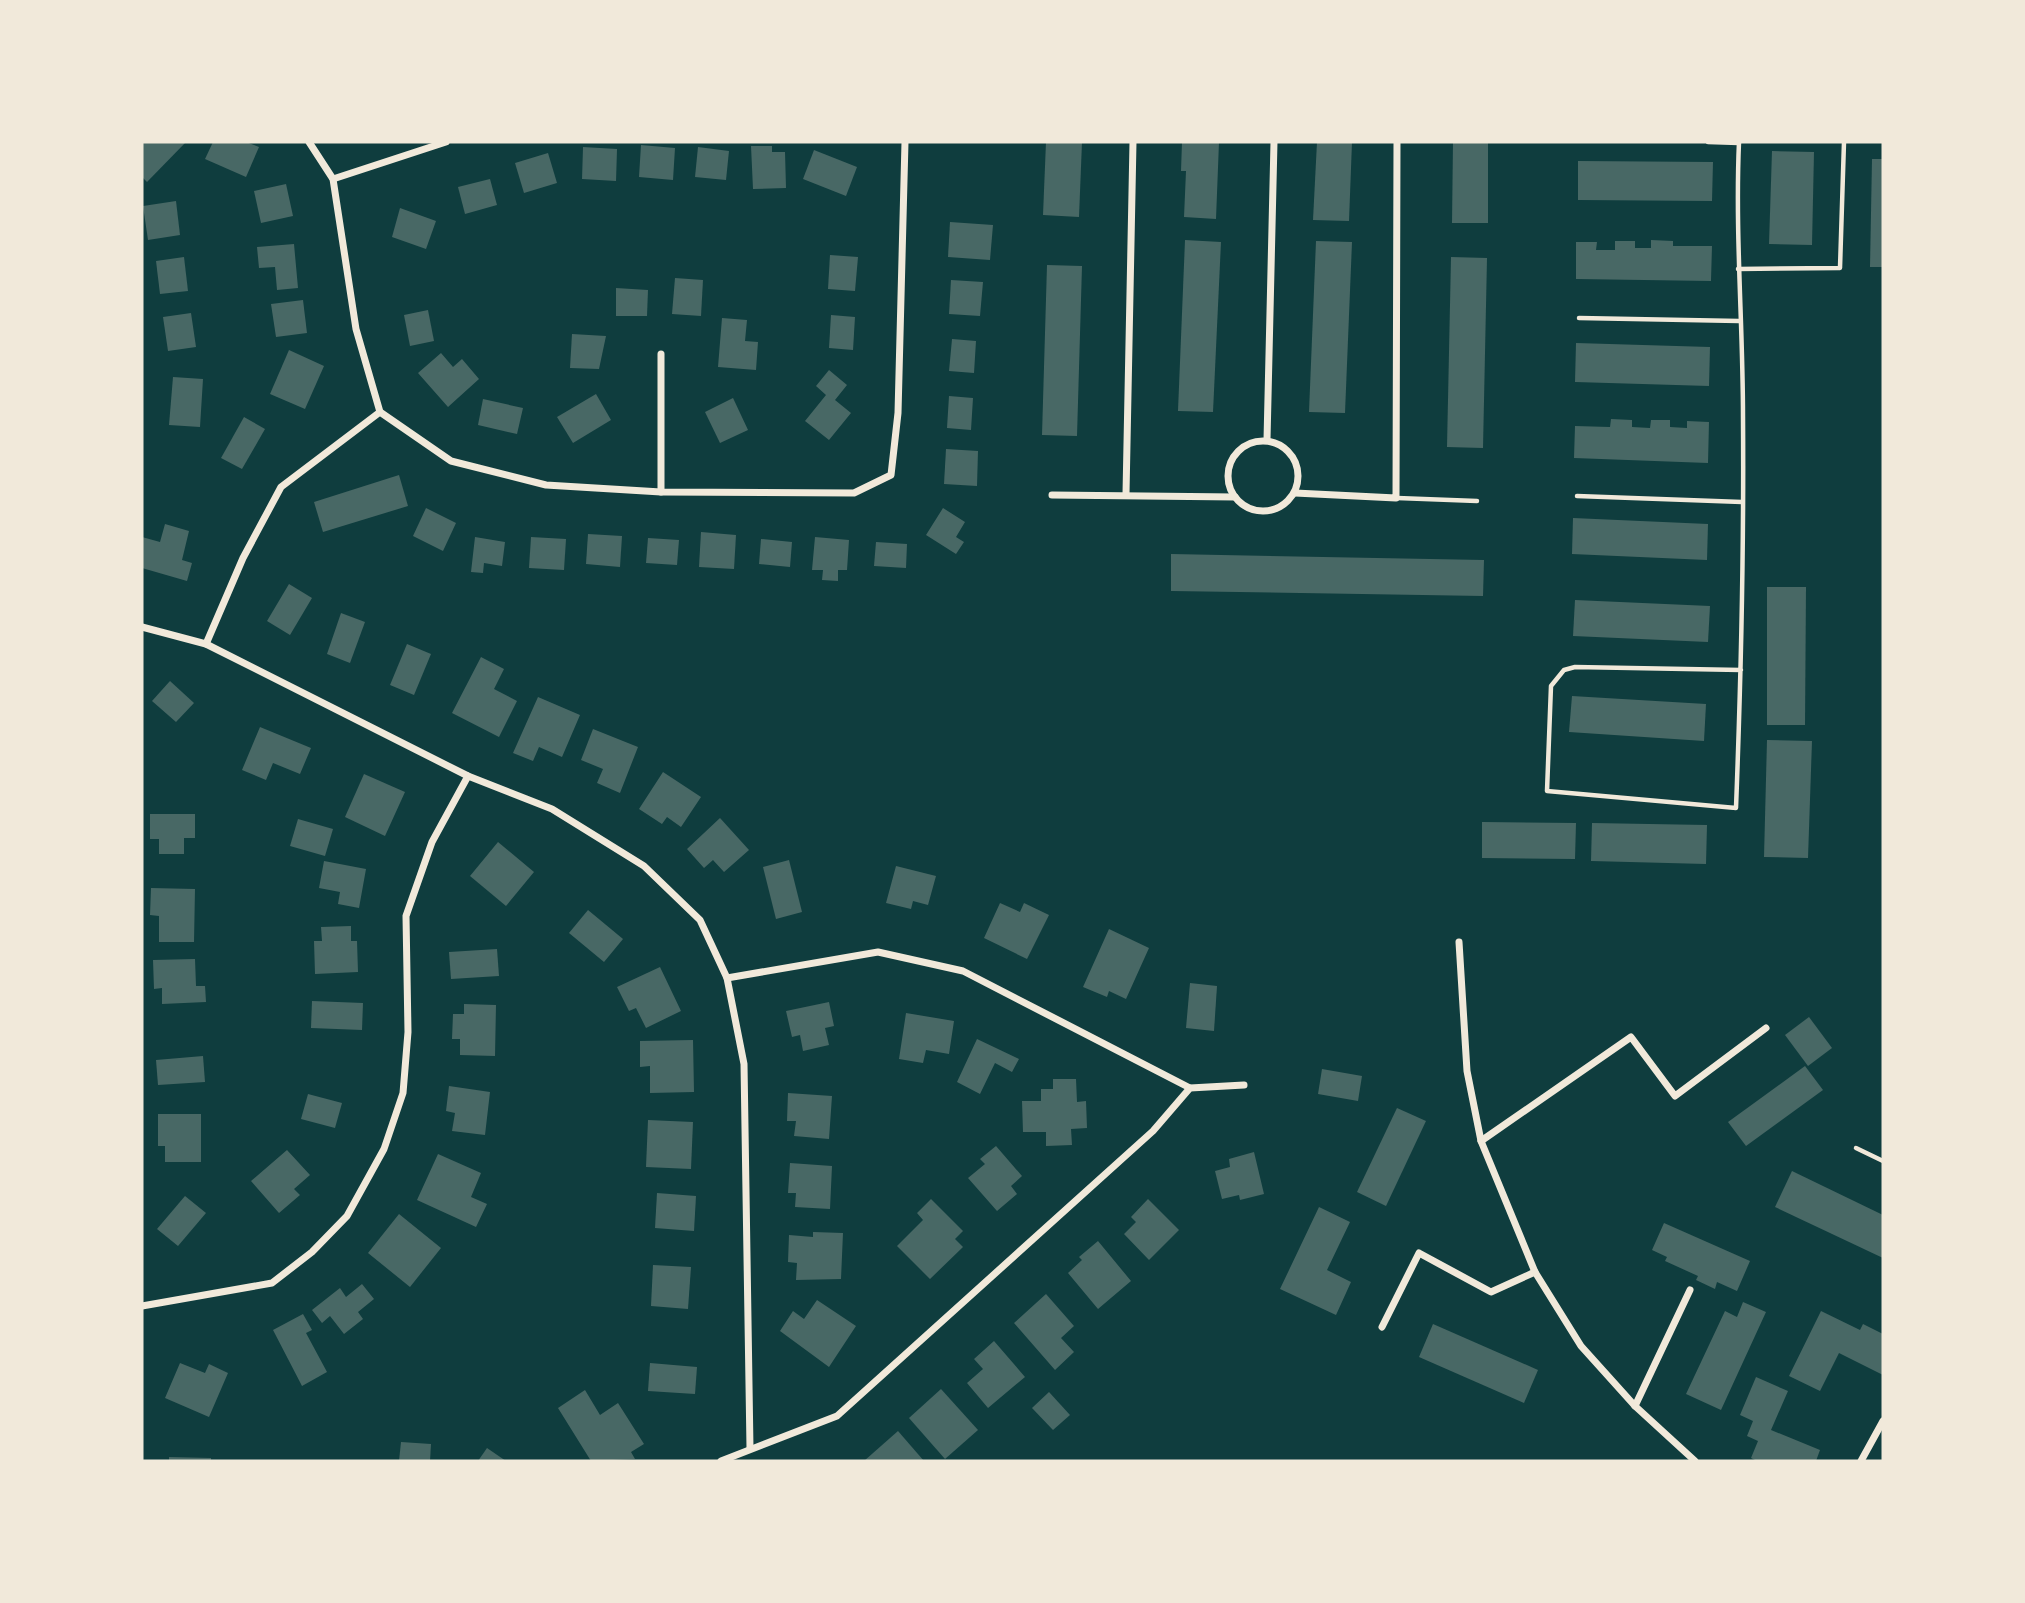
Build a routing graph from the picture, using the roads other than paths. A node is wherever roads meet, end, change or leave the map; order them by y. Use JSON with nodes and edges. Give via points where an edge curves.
{"nodes":[{"id":1,"x":309,"y":142,"type":"edge"},
{"id":2,"x":446,"y":142,"type":"edge"},
{"id":3,"x":905,"y":142,"type":"edge"},
{"id":4,"x":1133,"y":142,"type":"edge"},
{"id":5,"x":1274,"y":142,"type":"edge"},
{"id":6,"x":1397,"y":142,"type":"edge"},
{"id":7,"x":1708,"y":142,"type":"edge"},
{"id":8,"x":1844,"y":142,"type":"edge"},
{"id":9,"x":1739,"y":143,"type":"edge"},
{"id":10,"x":333,"y":179,"type":"junction"},
{"id":11,"x":1738,"y":269,"type":"junction"},
{"id":12,"x":1579,"y":318,"type":"dead end"},
{"id":13,"x":1739,"y":321,"type":"junction"},
{"id":14,"x":661,"y":354,"type":"dead end"},
{"id":15,"x":380,"y":412,"type":"junction"},
{"id":16,"x":1267,"y":440,"type":"junction"},
{"id":17,"x":661,"y":492,"type":"junction"},
{"id":18,"x":1295,"y":493,"type":"junction"},
{"id":19,"x":1126,"y":494,"type":"junction"},
{"id":20,"x":1052,"y":495,"type":"dead end"},
{"id":21,"x":1577,"y":496,"type":"dead end"},
{"id":22,"x":1235,"y":497,"type":"junction"},
{"id":23,"x":1396,"y":498,"type":"junction"},
{"id":24,"x":1477,"y":501,"type":"dead end"},
{"id":25,"x":1742,"y":502,"type":"junction"},
{"id":26,"x":142,"y":627,"type":"edge"},
{"id":27,"x":206,"y":644,"type":"junction"},
{"id":28,"x":1741,"y":670,"type":"junction"},
{"id":29,"x":468,"y":776,"type":"junction"},
{"id":30,"x":1459,"y":942,"type":"dead end"},
{"id":31,"x":727,"y":978,"type":"junction"},
{"id":32,"x":1766,"y":1028,"type":"dead end"},
{"id":33,"x":1244,"y":1085,"type":"dead end"},
{"id":34,"x":1190,"y":1088,"type":"junction"},
{"id":35,"x":1481,"y":1141,"type":"junction"},
{"id":36,"x":1856,"y":1148,"type":"dead end"},
{"id":37,"x":1883,"y":1161,"type":"edge"},
{"id":38,"x":1535,"y":1272,"type":"junction"},
{"id":39,"x":1690,"y":1290,"type":"dead end"},
{"id":40,"x":142,"y":1306,"type":"edge"},
{"id":41,"x":1382,"y":1327,"type":"dead end"},
{"id":42,"x":1635,"y":1406,"type":"junction"},
{"id":43,"x":1883,"y":1421,"type":"edge"},
{"id":44,"x":750,"y":1448,"type":"junction"},
{"id":45,"x":721,"y":1461,"type":"edge"},
{"id":46,"x":1695,"y":1461,"type":"edge"},
{"id":47,"x":1861,"y":1461,"type":"edge"}],
"edges":[{"from":1,"to":10,"type":"street"},
{"from":2,"to":10,"type":"street"},
{"from":3,"to":17,"type":"street","via":[[898,413],[891,475],[854,493]]},
{"from":4,"to":19,"type":"street"},
{"from":5,"to":16,"type":"street"},
{"from":6,"to":23,"type":"street"},
{"from":7,"to":9,"type":"lane"},
{"from":8,"to":11,"type":"lane","via":[[1840,268]]},
{"from":9,"to":11,"type":"lane"},
{"from":10,"to":15,"type":"street","via":[[356,329]]},
{"from":11,"to":13,"type":"lane"},
{"from":12,"to":13,"type":"lane"},
{"from":13,"to":25,"type":"lane"},
{"from":14,"to":17,"type":"street"},
{"from":15,"to":17,"type":"street","via":[[451,461],[546,485]]},
{"from":15,"to":27,"type":"street","via":[[281,487],[243,558]]},
{"from":16,"to":18,"type":"street","via":[[1280,444],[1298,465]]},
{"from":16,"to":22,"type":"street","via":[[1240,448],[1232,459],[1228,472]]},
{"from":18,"to":22,"type":"street","via":[[1280,507],[1260,512]]},
{"from":18,"to":23,"type":"street"},
{"from":19,"to":20,"type":"street"},
{"from":19,"to":22,"type":"street"},
{"from":21,"to":25,"type":"lane"},
{"from":23,"to":24,"type":"lane"},
{"from":25,"to":28,"type":"lane"},
{"from":26,"to":27,"type":"street"},
{"from":27,"to":29,"type":"street"},
{"from":28,"to":28,"type":"lane","via":[[1736,808],[1547,791],[1551,686],[1564,670]]},
{"from":29,"to":31,"type":"street","via":[[552,809],[644,866],[701,920]]},
{"from":29,"to":40,"type":"street","via":[[432,842],[406,916],[408,1032],[403,1093],[384,1149],[347,1216],[312,1252],[272,1283]]},
{"from":30,"to":35,"type":"street","via":[[1466,1071]]},
{"from":31,"to":34,"type":"street","via":[[878,951],[962,971]]},
{"from":31,"to":44,"type":"street","via":[[744,1065]]},
{"from":32,"to":35,"type":"street","via":[[1675,1096],[1631,1037]]},
{"from":33,"to":34,"type":"street"},
{"from":34,"to":44,"type":"street","via":[[1153,1130],[836,1416]]},
{"from":35,"to":38,"type":"street"},
{"from":36,"to":37,"type":"lane"},
{"from":38,"to":41,"type":"street","via":[[1491,1292],[1419,1253]]},
{"from":38,"to":42,"type":"street","via":[[1581,1346]]},
{"from":39,"to":42,"type":"street"},
{"from":42,"to":46,"type":"street"},
{"from":43,"to":47,"type":"street"},
{"from":44,"to":45,"type":"street"}]}
